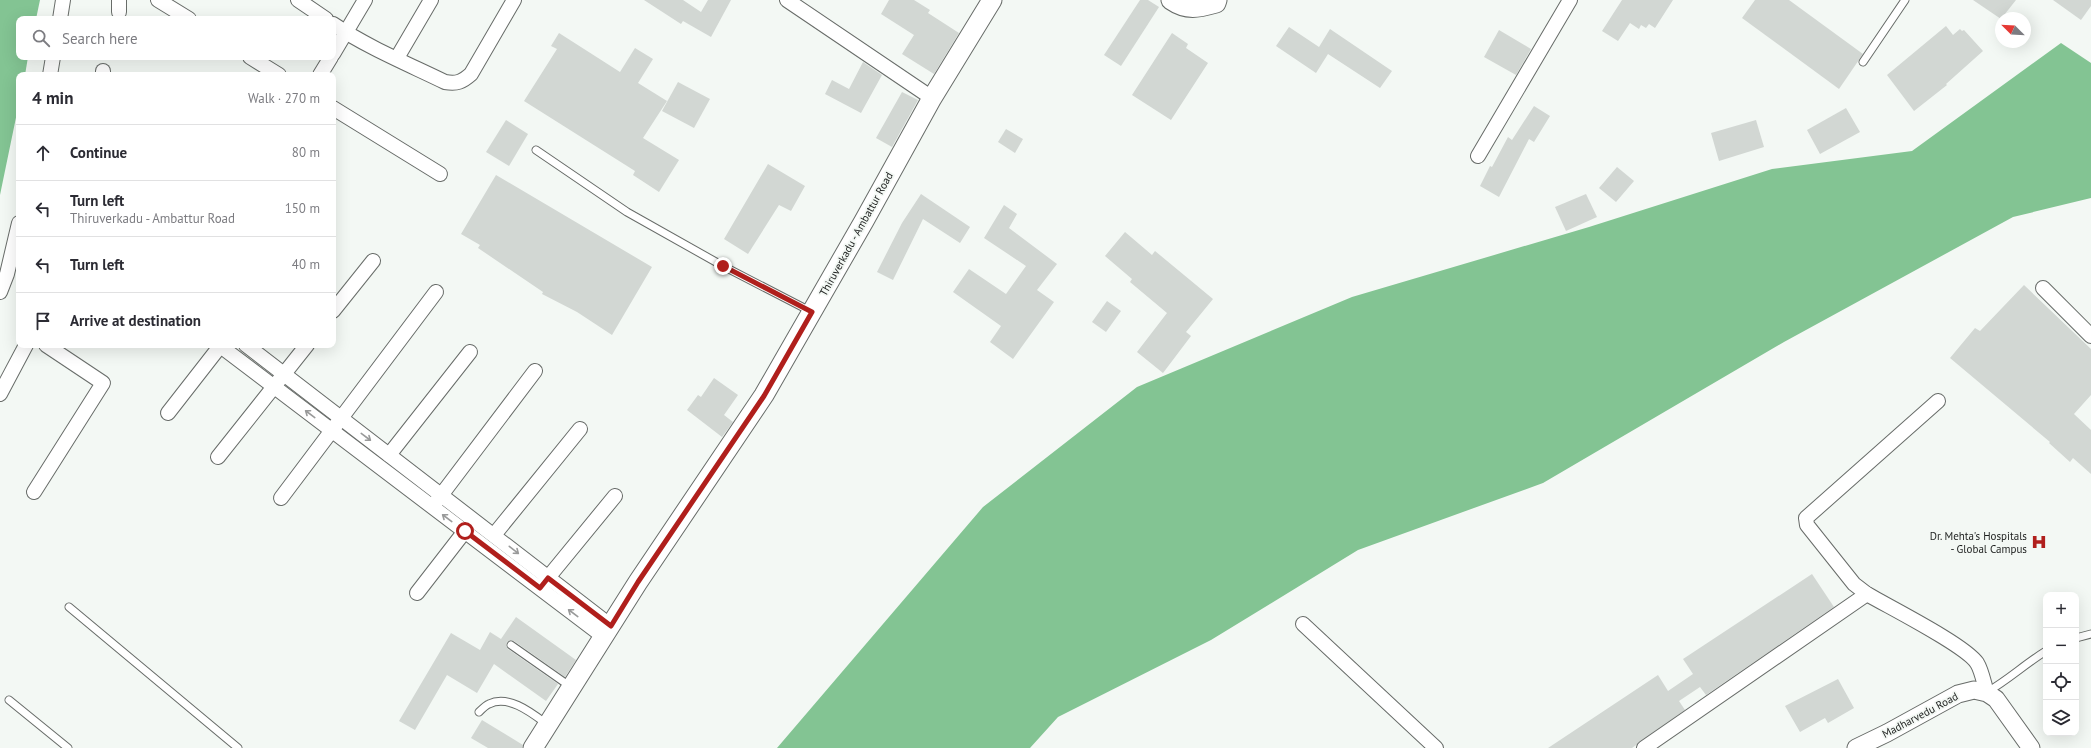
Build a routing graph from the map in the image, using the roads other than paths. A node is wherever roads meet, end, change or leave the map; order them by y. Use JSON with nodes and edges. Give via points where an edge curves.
{"nodes":[{"id":1,"x":63,"y":0,"type":"edge"},
{"id":2,"x":158,"y":0,"type":"edge"},
{"id":3,"x":298,"y":0,"type":"edge"},
{"id":4,"x":365,"y":0,"type":"edge"},
{"id":5,"x":431,"y":0,"type":"edge"},
{"id":6,"x":514,"y":0,"type":"edge"},
{"id":7,"x":787,"y":0,"type":"edge"},
{"id":8,"x":992,"y":0,"type":"edge"},
{"id":9,"x":1171,"y":0,"type":"edge"},
{"id":10,"x":1217,"y":0,"type":"edge"},
{"id":11,"x":1570,"y":0,"type":"edge"},
{"id":12,"x":1905,"y":0,"type":"edge"},
{"id":13,"x":60,"y":16,"type":"edge"},
{"id":14,"x":184,"y":16,"type":"edge"},
{"id":15,"x":322,"y":16,"type":"edge"},
{"id":16,"x":336,"y":26,"type":"edge"},
{"id":17,"x":346,"y":32,"type":"junction"},
{"id":18,"x":336,"y":49,"type":"edge"},
{"id":19,"x":397,"y":58,"type":"junction"},
{"id":20,"x":52,"y":60,"type":"edge"},
{"id":21,"x":255,"y":60,"type":"edge"},
{"id":22,"x":329,"y":60,"type":"edge"},
{"id":23,"x":1863,"y":62,"type":"dead end"},
{"id":24,"x":50,"y":72,"type":"edge"},
{"id":25,"x":274,"y":72,"type":"edge"},
{"id":26,"x":322,"y":72,"type":"edge"},
{"id":27,"x":932,"y":98,"type":"junction"},
{"id":28,"x":336,"y":110,"type":"edge"},
{"id":29,"x":536,"y":150,"type":"dead end"},
{"id":30,"x":1478,"y":156,"type":"dead end"},
{"id":31,"x":440,"y":174,"type":"dead end"},
{"id":32,"x":16,"y":236,"type":"edge"},
{"id":33,"x":373,"y":261,"type":"dead end"},
{"id":34,"x":2042,"y":288,"type":"dead end"},
{"id":35,"x":0,"y":292,"type":"edge"},
{"id":36,"x":436,"y":292,"type":"dead end"},
{"id":37,"x":336,"y":308,"type":"edge"},
{"id":38,"x":812,"y":312,"type":"junction"},
{"id":39,"x":2091,"y":336,"type":"edge"},
{"id":40,"x":24,"y":348,"type":"edge"},
{"id":41,"x":50,"y":348,"type":"edge"},
{"id":42,"x":218,"y":348,"type":"edge"},
{"id":43,"x":224,"y":348,"type":"edge"},
{"id":44,"x":250,"y":348,"type":"edge"},
{"id":45,"x":305,"y":348,"type":"edge"},
{"id":46,"x":470,"y":352,"type":"dead end"},
{"id":47,"x":535,"y":371,"type":"dead end"},
{"id":48,"x":284,"y":374,"type":"junction"},
{"id":49,"x":274,"y":387,"type":"junction"},
{"id":50,"x":0,"y":394,"type":"edge"},
{"id":51,"x":1938,"y":401,"type":"dead end"},
{"id":52,"x":168,"y":413,"type":"dead end"},
{"id":53,"x":342,"y":418,"type":"junction"},
{"id":54,"x":580,"y":429,"type":"dead end"},
{"id":55,"x":333,"y":431,"type":"junction"},
{"id":56,"x":389,"y":455,"type":"junction"},
{"id":57,"x":218,"y":458,"type":"dead end"},
{"id":58,"x":34,"y":492,"type":"dead end"},
{"id":59,"x":442,"y":494,"type":"junction"},
{"id":60,"x":615,"y":496,"type":"dead end"},
{"id":61,"x":281,"y":498,"type":"dead end"},
{"id":62,"x":432,"y":507,"type":"junction"},
{"id":63,"x":465,"y":531,"type":"junction"},
{"id":64,"x":494,"y":535,"type":"junction"},
{"id":65,"x":544,"y":583,"type":"junction"},
{"id":66,"x":417,"y":594,"type":"dead end"},
{"id":67,"x":1867,"y":594,"type":"junction"},
{"id":68,"x":69,"y":607,"type":"dead end"},
{"id":69,"x":1304,"y":624,"type":"dead end"},
{"id":70,"x":608,"y":632,"type":"junction"},
{"id":71,"x":2091,"y":634,"type":"edge"},
{"id":72,"x":2079,"y":637,"type":"edge"},
{"id":73,"x":510,"y":645,"type":"dead end"},
{"id":74,"x":2043,"y":653,"type":"edge"},
{"id":75,"x":572,"y":688,"type":"junction"},
{"id":76,"x":1987,"y":693,"type":"junction"},
{"id":77,"x":9,"y":700,"type":"dead end"},
{"id":78,"x":479,"y":712,"type":"dead end"},
{"id":79,"x":548,"y":724,"type":"junction"},
{"id":80,"x":68,"y":748,"type":"edge"},
{"id":81,"x":238,"y":748,"type":"edge"},
{"id":82,"x":533,"y":748,"type":"edge"},
{"id":83,"x":1436,"y":748,"type":"edge"},
{"id":84,"x":1644,"y":748,"type":"edge"},
{"id":85,"x":1856,"y":748,"type":"edge"},
{"id":86,"x":2031,"y":748,"type":"edge"}],
"edges":[{"from":1,"to":13,"type":"street"},
{"from":2,"to":14,"type":"street"},
{"from":3,"to":15,"type":"street"},
{"from":4,"to":17,"type":"street"},
{"from":5,"to":19,"type":"street"},
{"from":6,"to":19,"type":"street","via":[[471,74],[463,82],[445,82]]},
{"from":7,"to":27,"type":"street"},
{"from":8,"to":27,"type":"main road","name":"Thiruverkadu - Ambattur Road"},
{"from":9,"to":10,"type":"main road","via":[[1190,9],[1216,3]]},
{"from":11,"to":30,"type":"street"},
{"from":12,"to":23,"type":"lane"},
{"from":16,"to":17,"type":"street"},
{"from":17,"to":18,"type":"street"},
{"from":17,"to":19,"type":"street"},
{"from":20,"to":24,"type":"street"},
{"from":21,"to":25,"type":"street"},
{"from":22,"to":26,"type":"street"},
{"from":27,"to":38,"type":"main road","name":"Thiruverkadu - Ambattur Road"},
{"from":28,"to":31,"type":"street"},
{"from":29,"to":38,"type":"lane","via":[[627,212]]},
{"from":32,"to":35,"type":"street"},
{"from":33,"to":37,"type":"street"},
{"from":34,"to":39,"type":"street"},
{"from":36,"to":53,"type":"street"},
{"from":38,"to":70,"type":"main road","name":"Thiruverkadu - Ambattur Road","via":[[764,396]]},
{"from":40,"to":50,"type":"street"},
{"from":41,"to":58,"type":"street","via":[[103,383]]},
{"from":42,"to":52,"type":"street"},
{"from":43,"to":49,"type":"street"},
{"from":44,"to":48,"type":"street"},
{"from":45,"to":48,"type":"street"},
{"from":46,"to":56,"type":"street"},
{"from":47,"to":59,"type":"street"},
{"from":48,"to":49,"type":"street"},
{"from":48,"to":53,"type":"street"},
{"from":55,"to":49,"type":"street","one_way":true},
{"from":49,"to":57,"type":"street"},
{"from":51,"to":67,"type":"street","via":[[1806,518],[1807,525],[1854,584]]},
{"from":53,"to":55,"type":"street"},
{"from":53,"to":56,"type":"street","one_way":true},
{"from":54,"to":64,"type":"street"},
{"from":55,"to":61,"type":"street"},
{"from":55,"to":62,"type":"street"},
{"from":56,"to":59,"type":"street"},
{"from":59,"to":62,"type":"street"},
{"from":59,"to":64,"type":"street"},
{"from":60,"to":65,"type":"street"},
{"from":63,"to":62,"type":"street","one_way":true},
{"from":63,"to":65,"type":"street"},
{"from":63,"to":66,"type":"street"},
{"from":64,"to":65,"type":"street","one_way":true},
{"from":65,"to":70,"type":"street"},
{"from":67,"to":76,"type":"street","via":[[1971,657],[1977,664]]},
{"from":67,"to":84,"type":"street"},
{"from":68,"to":81,"type":"lane"},
{"from":69,"to":83,"type":"street"},
{"from":70,"to":75,"type":"main road","name":"Thiruverkadu - Ambattur Road"},
{"from":71,"to":72,"type":"lane"},
{"from":73,"to":75,"type":"lane"},
{"from":74,"to":76,"type":"lane"},
{"from":75,"to":79,"type":"main road","name":"Thiruverkadu - Ambattur Road"},
{"from":76,"to":85,"type":"street","name":"Madharvedu Road","via":[[1974,690],[1958,694],[1887,734]]},
{"from":76,"to":86,"type":"street","via":[[1996,699]]},
{"from":77,"to":80,"type":"lane"},
{"from":78,"to":79,"type":"lane","via":[[489,704],[501,701],[521,707]]},
{"from":79,"to":82,"type":"main road","name":"Thiruverkadu - Ambattur Road"}]}
